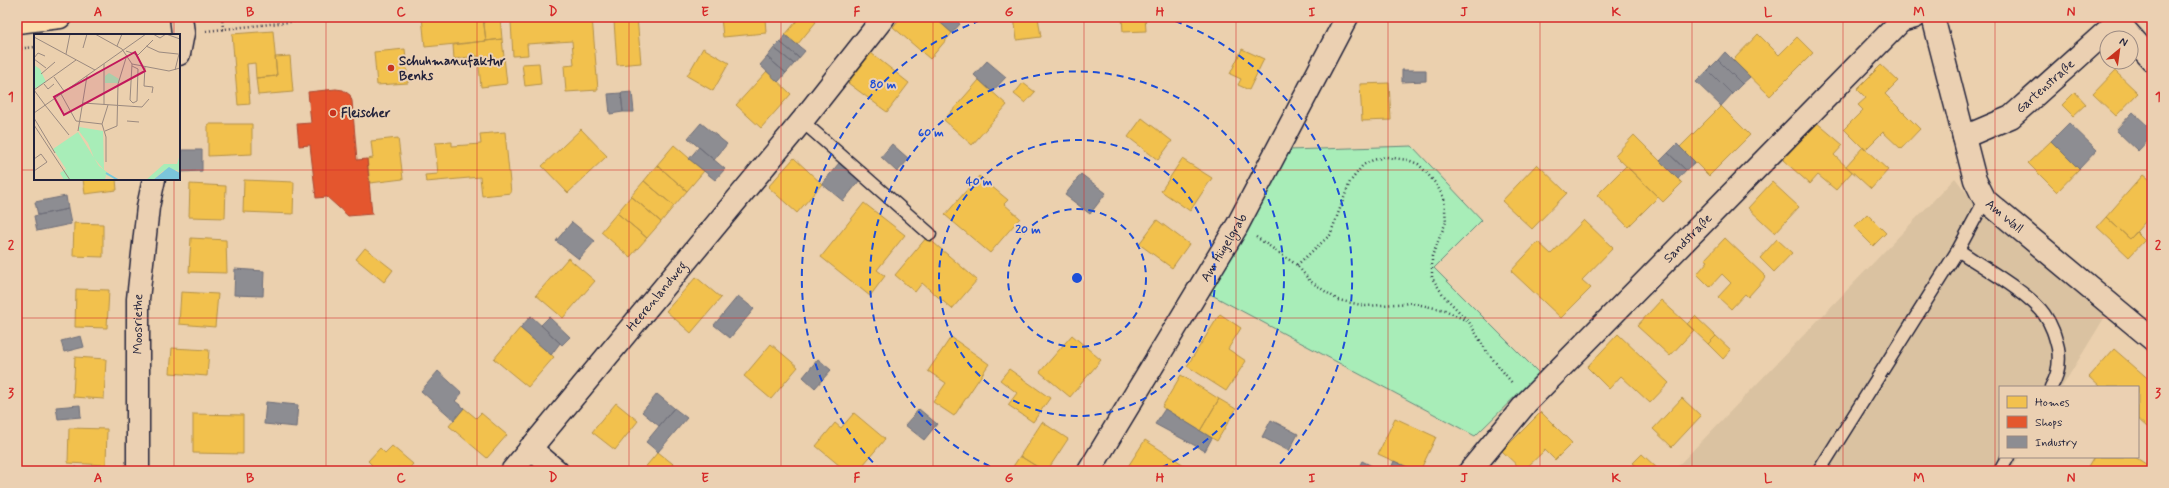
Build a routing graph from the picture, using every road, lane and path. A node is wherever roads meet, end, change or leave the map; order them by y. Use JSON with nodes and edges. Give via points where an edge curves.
{"nodes":[{"id":1,"x":60,"y":17,"type":"edge"},
{"id":2,"x":222,"y":17,"type":"edge"},
{"id":3,"x":335,"y":17,"type":"edge"},
{"id":4,"x":884,"y":17,"type":"edge"},
{"id":5,"x":1347,"y":17,"type":"edge"},
{"id":6,"x":1915,"y":17,"type":"edge"},
{"id":7,"x":1934,"y":17,"type":"edge"},
{"id":8,"x":2116,"y":20,"type":"edge"},
{"id":9,"x":17,"y":22,"type":"edge"},
{"id":10,"x":223,"y":29,"type":"junction"},
{"id":11,"x":181,"y":35,"type":"edge"},
{"id":12,"x":34,"y":47,"type":"edge"},
{"id":13,"x":17,"y":49,"type":"edge"},
{"id":14,"x":2152,"y":60,"type":"edge"},
{"id":15,"x":802,"y":121,"type":"junction"},
{"id":16,"x":1964,"y":137,"type":"junction"},
{"id":17,"x":154,"y":180,"type":"edge"},
{"id":18,"x":1985,"y":200,"type":"junction"},
{"id":19,"x":1237,"y":226,"type":"junction"},
{"id":20,"x":930,"y":234,"type":"dead end"},
{"id":21,"x":1958,"y":250,"type":"junction"},
{"id":22,"x":1297,"y":265,"type":"junction"},
{"id":23,"x":1469,"y":322,"type":"junction"},
{"id":24,"x":2152,"y":339,"type":"edge"},
{"id":25,"x":2052,"y":386,"type":"edge"},
{"id":26,"x":1527,"y":402,"type":"junction"},
{"id":27,"x":530,"y":448,"type":"junction"},
{"id":28,"x":2007,"y":458,"type":"edge"},
{"id":29,"x":1474,"y":470,"type":"edge"},
{"id":30,"x":138,"y":471,"type":"edge"},
{"id":31,"x":512,"y":471,"type":"edge"},
{"id":32,"x":557,"y":471,"type":"edge"},
{"id":33,"x":1089,"y":471,"type":"edge"},
{"id":34,"x":1819,"y":471,"type":"edge"},
{"id":35,"x":2000,"y":471,"type":"edge"}],
"edges":[{"from":1,"to":9,"type":"main road"},
{"from":2,"to":10,"type":"path"},
{"from":3,"to":10,"type":"path"},
{"from":4,"to":15,"type":"street","name":"Heerenlandweg"},
{"from":5,"to":19,"type":"street","name":"Am Hügelgrab"},
{"from":6,"to":26,"type":"street","name":"Sandstraße","via":[[1901,21]]},
{"from":7,"to":16,"type":"street","name":"Am Wall"},
{"from":8,"to":14,"type":"street","name":"Gartenstraße"},
{"from":8,"to":16,"type":"street","name":"Gartenstraße","via":[[2010,117]]},
{"from":10,"to":11,"type":"path"},
{"from":12,"to":13,"type":"path"},
{"from":15,"to":20,"type":"lane"},
{"from":15,"to":27,"type":"street","name":"Heerenlandweg"},
{"from":16,"to":18,"type":"street","name":"Am Wall","via":[[1975,180]]},
{"from":17,"to":30,"type":"street","name":"Moosriethe","via":[[148,207],[138,299]]},
{"from":18,"to":21,"type":"lane"},
{"from":18,"to":24,"type":"street","name":"Am Wall"},
{"from":19,"to":22,"type":"path"},
{"from":19,"to":33,"type":"street","name":"Am Hügelgrab"},
{"from":21,"to":25,"type":"lane","via":[[2028,298],[2044,314],[2054,333],[2059,356],[2056,379]]},
{"from":21,"to":34,"type":"lane"},
{"from":22,"to":23,"type":"path","via":[[1310,282],[1338,300],[1366,306],[1411,303],[1445,310]]},
{"from":22,"to":23,"type":"path","via":[[1330,235],[1350,182],[1363,165],[1386,157],[1408,160],[1418,164],[1426,172],[1444,198],[1446,222],[1432,256],[1432,278],[1444,296]]},
{"from":23,"to":26,"type":"path","via":[[1486,352]]},
{"from":26,"to":29,"type":"street","name":"Sandstraße"},
{"from":27,"to":31,"type":"street","name":"Heerenlandweg"},
{"from":27,"to":32,"type":"street"},
{"from":28,"to":35,"type":"lane"}]}
